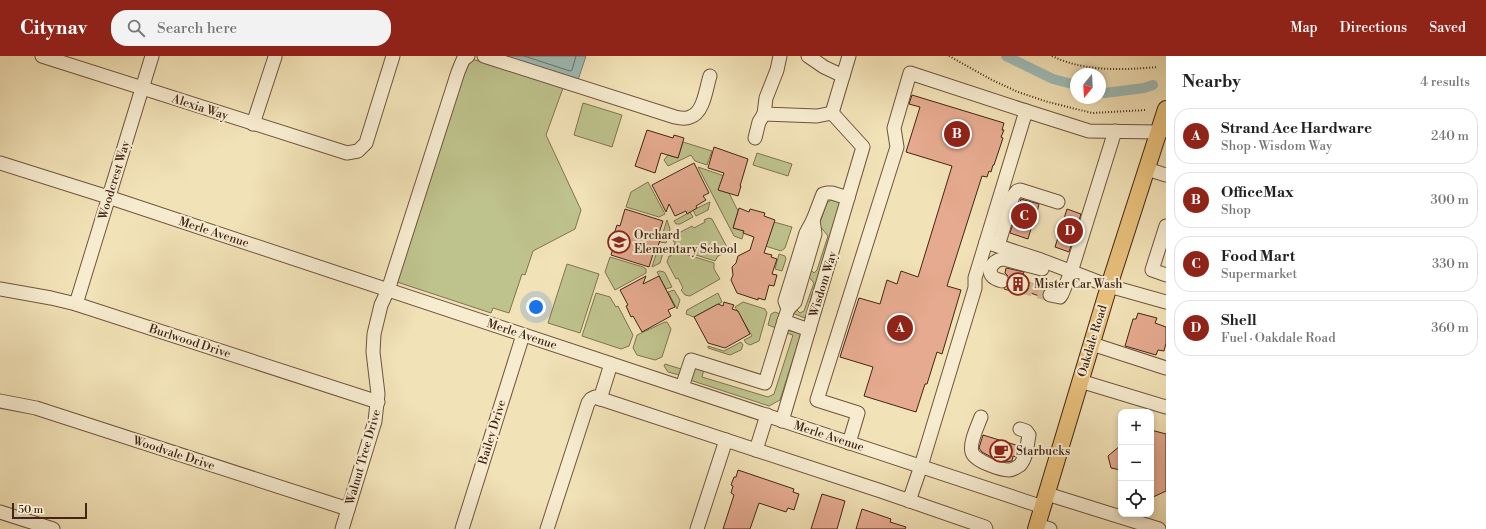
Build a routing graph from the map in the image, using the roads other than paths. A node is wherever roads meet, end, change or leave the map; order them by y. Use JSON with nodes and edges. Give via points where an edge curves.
{"nodes":[{"id":1,"x":42,"y":56,"type":"edge"},
{"id":2,"x":152,"y":56,"type":"edge"},
{"id":3,"x":393,"y":56,"type":"edge"},
{"id":4,"x":467,"y":56,"type":"edge"},
{"id":5,"x":484,"y":56,"type":"edge"},
{"id":6,"x":780,"y":56,"type":"edge"},
{"id":7,"x":808,"y":56,"type":"edge"},
{"id":8,"x":849,"y":56,"type":"edge"},
{"id":9,"x":275,"y":57,"type":"edge"},
{"id":10,"x":710,"y":76,"type":"dead end"},
{"id":11,"x":843,"y":76,"type":"junction"},
{"id":12,"x":141,"y":88,"type":"junction"},
{"id":13,"x":1166,"y":109,"type":"edge"},
{"id":14,"x":1026,"y":111,"type":"junction"},
{"id":15,"x":832,"y":113,"type":"junction"},
{"id":16,"x":764,"y":114,"type":"junction"},
{"id":17,"x":253,"y":124,"type":"junction"},
{"id":18,"x":1162,"y":131,"type":"edge"},
{"id":19,"x":1115,"y":132,"type":"junction"},
{"id":20,"x":755,"y":138,"type":"dead end"},
{"id":21,"x":0,"y":163,"type":"edge"},
{"id":22,"x":1147,"y":169,"type":"junction"},
{"id":23,"x":1166,"y":175,"type":"edge"},
{"id":24,"x":108,"y":197,"type":"junction"},
{"id":25,"x":848,"y":198,"type":"junction"},
{"id":26,"x":1058,"y":202,"type":"dead end"},
{"id":27,"x":1166,"y":226,"type":"edge"},
{"id":28,"x":992,"y":244,"type":"junction"},
{"id":29,"x":1050,"y":264,"type":"junction"},
{"id":30,"x":1071,"y":272,"type":"junction"},
{"id":31,"x":1166,"y":275,"type":"edge"},
{"id":32,"x":1002,"y":281,"type":"tunnel mouth"},
{"id":33,"x":1109,"y":286,"type":"junction"},
{"id":34,"x":0,"y":289,"type":"edge"},
{"id":35,"x":388,"y":290,"type":"junction"},
{"id":36,"x":1050,"y":295,"type":"tunnel mouth"},
{"id":37,"x":1166,"y":302,"type":"edge"},
{"id":38,"x":76,"y":304,"type":"junction"},
{"id":39,"x":786,"y":315,"type":"junction"},
{"id":40,"x":809,"y":330,"type":"junction"},
{"id":41,"x":523,"y":334,"type":"junction"},
{"id":42,"x":1092,"y":344,"type":"junction"},
{"id":43,"x":611,"y":364,"type":"junction"},
{"id":44,"x":1166,"y":368,"type":"edge"},
{"id":45,"x":1080,"y":381,"type":"junction"},
{"id":46,"x":682,"y":387,"type":"junction"},
{"id":47,"x":600,"y":398,"type":"junction"},
{"id":48,"x":0,"y":401,"type":"edge"},
{"id":49,"x":378,"y":402,"type":"junction"},
{"id":50,"x":1166,"y":407,"type":"edge"},
{"id":51,"x":767,"y":415,"type":"junction"},
{"id":52,"x":981,"y":416,"type":"dead end"},
{"id":53,"x":782,"y":421,"type":"junction"},
{"id":54,"x":1020,"y":429,"type":"dead end"},
{"id":55,"x":726,"y":440,"type":"junction"},
{"id":56,"x":849,"y":443,"type":"junction"},
{"id":57,"x":756,"y":450,"type":"junction"},
{"id":58,"x":921,"y":466,"type":"junction"},
{"id":59,"x":1045,"y":500,"type":"junction"},
{"id":60,"x":909,"y":501,"type":"junction"},
{"id":61,"x":348,"y":509,"type":"junction"},
{"id":62,"x":0,"y":512,"type":"edge"},
{"id":63,"x":1041,"y":528,"type":"edge"},
{"id":64,"x":53,"y":529,"type":"edge"},
{"id":65,"x":342,"y":529,"type":"edge"},
{"id":66,"x":462,"y":529,"type":"edge"},
{"id":67,"x":547,"y":529,"type":"edge"},
{"id":68,"x":698,"y":529,"type":"edge"},
{"id":69,"x":986,"y":529,"type":"edge"},
{"id":70,"x":1159,"y":529,"type":"edge"}],
"edges":[{"from":1,"to":12,"type":"street","name":"Alexia Way"},
{"from":2,"to":12,"type":"street","name":"Woodcrest Way"},
{"from":3,"to":17,"type":"street","name":"Alexia Way","via":[[366,144],[358,151],[347,153]]},
{"from":4,"to":35,"type":"street","name":"Walnut Tree Drive","via":[[458,72]]},
{"from":5,"to":10,"type":"street","via":[[674,118],[696,114],[701,108]]},
{"from":6,"to":16,"type":"street","via":[[766,98]]},
{"from":7,"to":11,"type":"street"},
{"from":8,"to":11,"type":"street"},
{"from":9,"to":17,"type":"street"},
{"from":11,"to":15,"type":"street"},
{"from":12,"to":17,"type":"street","name":"Alexia Way"},
{"from":12,"to":24,"type":"street","name":"Woodcrest Way"},
{"from":13,"to":18,"type":"main road","name":"Oakdale Road"},
{"from":14,"to":19,"type":"street","via":[[1089,131]]},
{"from":14,"to":28,"type":"street"},
{"from":14,"to":56,"type":"street","via":[[910,74],[894,128],[897,147],[817,400],[858,413]]},
{"from":15,"to":16,"type":"street","via":[[818,116]]},
{"from":15,"to":25,"type":"street","name":"Wisdom Way","via":[[863,147]]},
{"from":16,"to":20,"type":"street"},
{"from":18,"to":19,"type":"street"},
{"from":18,"to":22,"type":"main road","name":"Oakdale Road"},
{"from":19,"to":30,"type":"street"},
{"from":21,"to":24,"type":"street","name":"Merle Avenue"},
{"from":22,"to":23,"type":"street"},
{"from":22,"to":33,"type":"main road","name":"Oakdale Road"},
{"from":24,"to":35,"type":"street","name":"Merle Avenue"},
{"from":24,"to":38,"type":"street","name":"Woodcrest Way"},
{"from":25,"to":39,"type":"street","via":[[832,193],[823,194],[806,233],[785,300]]},
{"from":25,"to":40,"type":"street","name":"Wisdom Way"},
{"from":26,"to":28,"type":"street","via":[[1017,191]]},
{"from":27,"to":31,"type":"street","via":[[1152,270]]},
{"from":28,"to":29,"type":"street"},
{"from":28,"to":58,"type":"street","via":[[975,278],[975,288]]},
{"from":29,"to":30,"type":"street"},
{"from":29,"to":32,"type":"street","via":[[1042,269],[999,259],[994,261],[991,274]]},
{"from":30,"to":33,"type":"street"},
{"from":30,"to":36,"type":"street","via":[[1060,296]]},
{"from":33,"to":37,"type":"street"},
{"from":33,"to":42,"type":"main road","name":"Oakdale Road"},
{"from":34,"to":38,"type":"street","name":"Burlwood Drive"},
{"from":35,"to":41,"type":"street","name":"Merle Avenue"},
{"from":35,"to":49,"type":"street","name":"Walnut Tree Drive","via":[[379,311],[374,334],[373,352]]},
{"from":38,"to":49,"type":"street","name":"Burlwood Drive"},
{"from":39,"to":40,"type":"street"},
{"from":39,"to":46,"type":"street","via":[[765,383],[691,360]]},
{"from":40,"to":53,"type":"street","name":"Wisdom Way"},
{"from":41,"to":43,"type":"street","name":"Merle Avenue"},
{"from":41,"to":66,"type":"street","name":"Bailey Drive"},
{"from":42,"to":44,"type":"street"},
{"from":42,"to":45,"type":"main road","name":"Oakdale Road"},
{"from":43,"to":46,"type":"street","name":"Merle Avenue"},
{"from":43,"to":47,"type":"street"},
{"from":45,"to":50,"type":"street"},
{"from":45,"to":59,"type":"main road","name":"Oakdale Road"},
{"from":46,"to":51,"type":"street","name":"Merle Avenue"},
{"from":47,"to":55,"type":"street"},
{"from":47,"to":67,"type":"street","via":[[595,397],[588,403]]},
{"from":48,"to":61,"type":"street","name":"Woodvale Drive","via":[[36,408]]},
{"from":49,"to":61,"type":"street","name":"Walnut Tree Drive"},
{"from":51,"to":53,"type":"street","name":"Merle Avenue"},
{"from":51,"to":57,"type":"street"},
{"from":52,"to":54,"type":"street","via":[[972,443],[972,453],[975,458],[1006,470],[1020,465],[1024,457],[1029,436],[1026,431]]},
{"from":53,"to":56,"type":"street","name":"Merle Avenue"},
{"from":55,"to":57,"type":"street"},
{"from":55,"to":68,"type":"street"},
{"from":56,"to":58,"type":"street","name":"Merle Avenue"},
{"from":57,"to":60,"type":"street"},
{"from":58,"to":59,"type":"street","name":"Merle Avenue"},
{"from":58,"to":60,"type":"street"},
{"from":59,"to":63,"type":"main road","name":"Oakdale Road"},
{"from":59,"to":70,"type":"street","name":"Merle Avenue"},
{"from":60,"to":69,"type":"street"},
{"from":61,"to":65,"type":"street","name":"Walnut Tree Drive"},
{"from":62,"to":64,"type":"street"}]}
